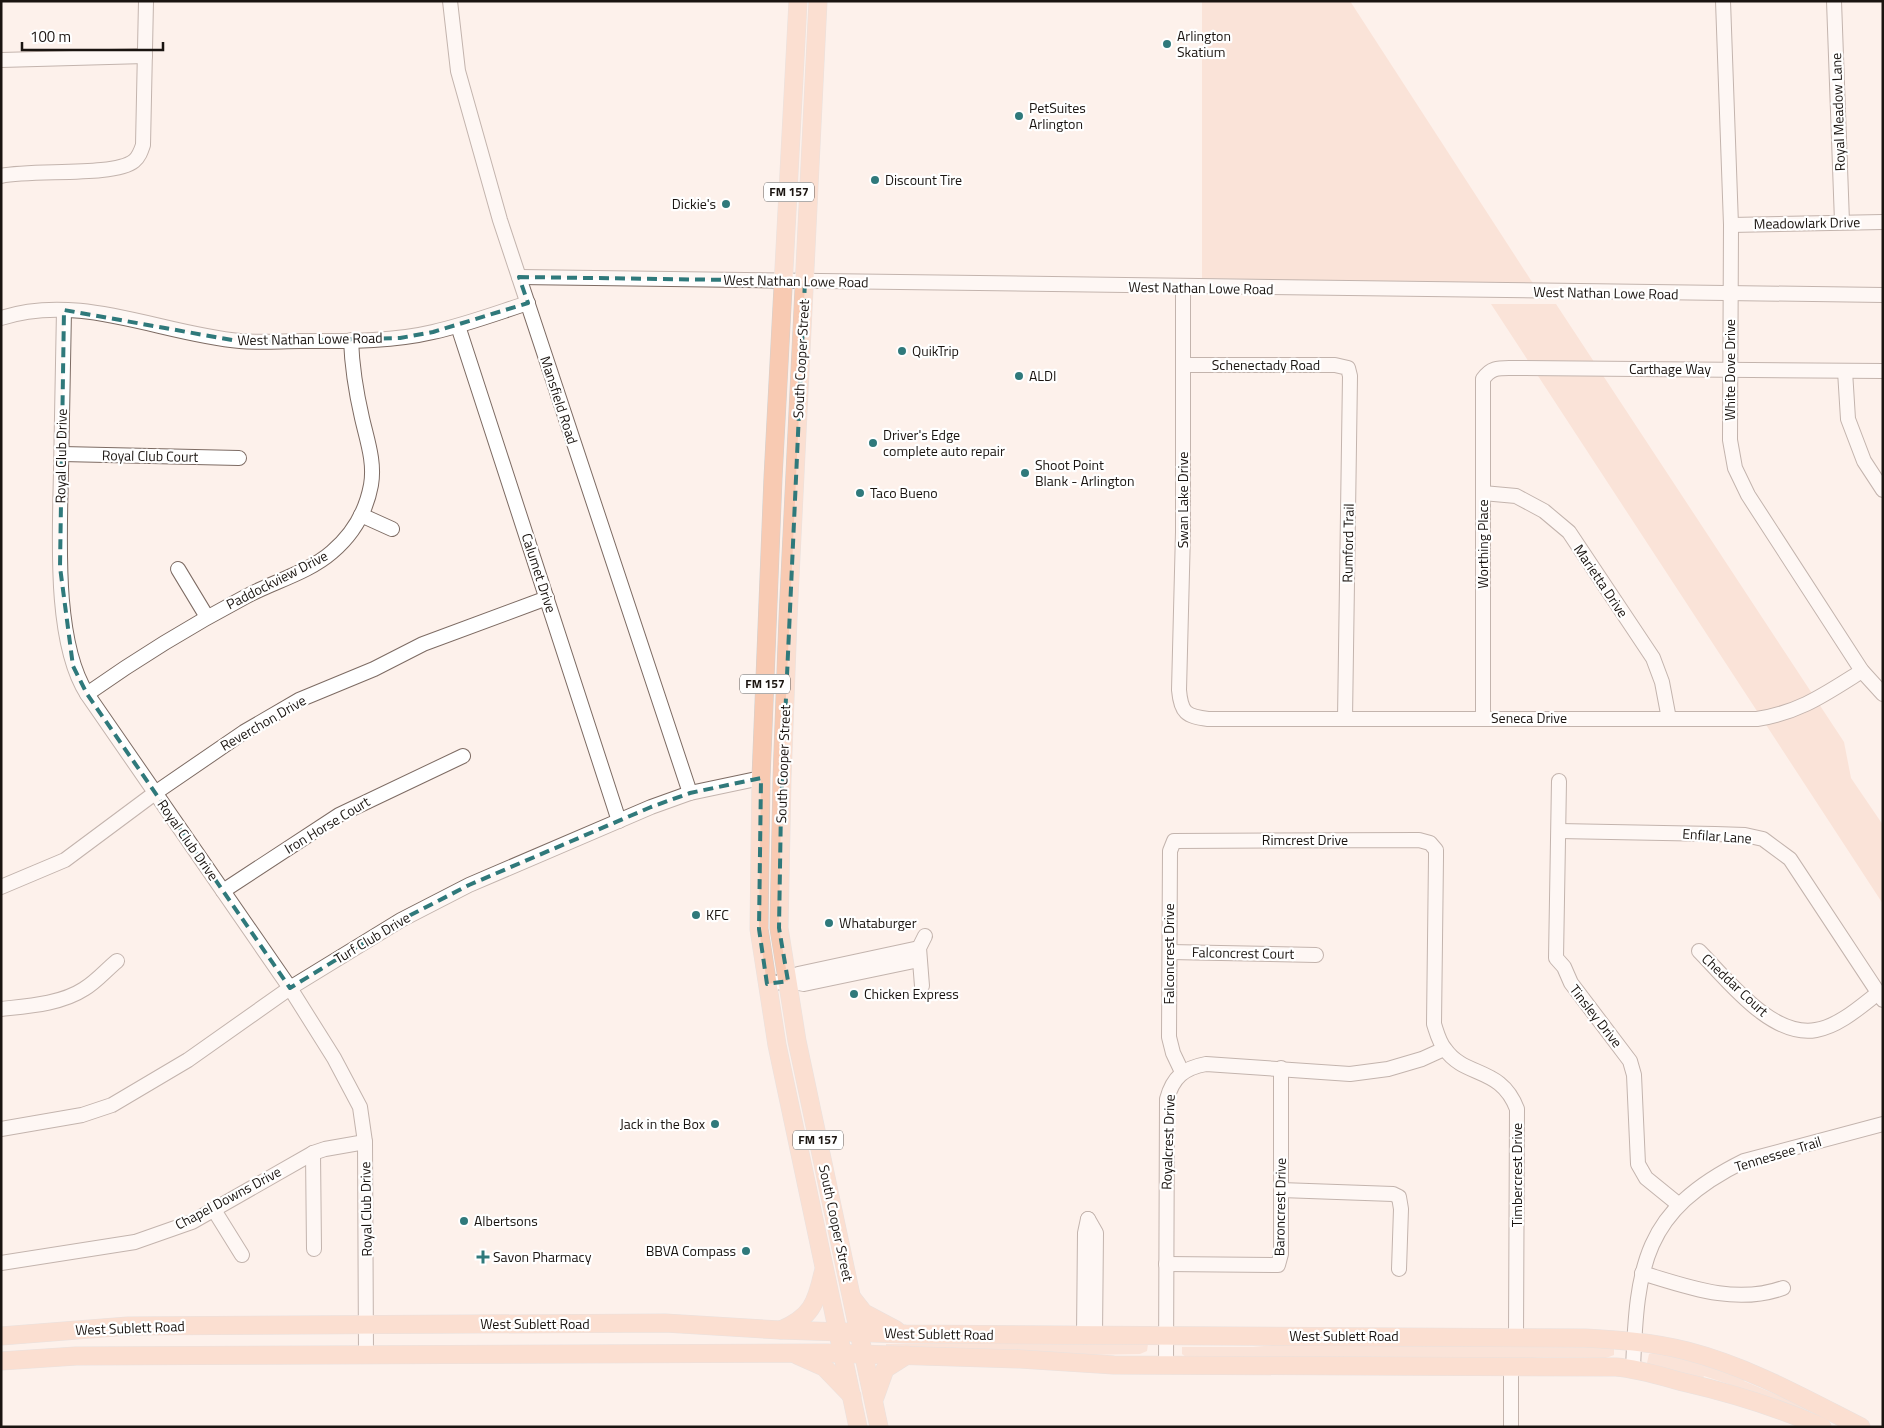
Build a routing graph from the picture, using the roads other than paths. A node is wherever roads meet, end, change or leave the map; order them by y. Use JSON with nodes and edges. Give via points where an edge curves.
{"nodes":[{"id":1,"x":146,"y":1,"type":"edge"},
{"id":2,"x":450,"y":1,"type":"edge"},
{"id":3,"x":798,"y":1,"type":"edge"},
{"id":4,"x":818,"y":1,"type":"edge"},
{"id":5,"x":1723,"y":1,"type":"edge"},
{"id":6,"x":1834,"y":1,"type":"edge"},
{"id":7,"x":145,"y":56,"type":"junction"},
{"id":8,"x":1,"y":60,"type":"edge"},
{"id":9,"x":1,"y":176,"type":"edge"},
{"id":10,"x":1842,"y":222,"type":"junction"},
{"id":11,"x":1883,"y":222,"type":"edge"},
{"id":12,"x":1731,"y":225,"type":"junction"},
{"id":13,"x":519,"y":277,"type":"junction"},
{"id":14,"x":785,"y":281,"type":"junction"},
{"id":15,"x":805,"y":281,"type":"junction"},
{"id":16,"x":1183,"y":287,"type":"junction"},
{"id":17,"x":1730,"y":294,"type":"junction"},
{"id":18,"x":1883,"y":295,"type":"edge"},
{"id":19,"x":528,"y":303,"type":"junction"},
{"id":20,"x":64,"y":310,"type":"junction"},
{"id":21,"x":1,"y":318,"type":"edge"},
{"id":22,"x":458,"y":326,"type":"junction"},
{"id":23,"x":351,"y":340,"type":"junction"},
{"id":24,"x":1183,"y":365,"type":"junction"},
{"id":25,"x":1348,"y":368,"type":"joint"},
{"id":26,"x":1730,"y":370,"type":"junction"},
{"id":27,"x":1488,"y":371,"type":"joint"},
{"id":28,"x":1845,"y":371,"type":"junction"},
{"id":29,"x":1883,"y":371,"type":"edge"},
{"id":30,"x":62,"y":454,"type":"junction"},
{"id":31,"x":239,"y":458,"type":"dead end"},
{"id":32,"x":1883,"y":490,"type":"edge"},
{"id":33,"x":1483,"y":492,"type":"junction"},
{"id":34,"x":361,"y":515,"type":"junction"},
{"id":35,"x":392,"y":529,"type":"dead end"},
{"id":36,"x":770,"y":550,"type":"junction"},
{"id":37,"x":791,"y":550,"type":"junction"},
{"id":38,"x":178,"y":568,"type":"dead end"},
{"id":39,"x":547,"y":598,"type":"junction"},
{"id":40,"x":207,"y":617,"type":"junction"},
{"id":41,"x":1862,"y":671,"type":"junction"},
{"id":42,"x":87,"y":694,"type":"junction"},
{"id":43,"x":1883,"y":694,"type":"edge"},
{"id":44,"x":1184,"y":712,"type":"joint"},
{"id":45,"x":1483,"y":718,"type":"junction"},
{"id":46,"x":1669,"y":718,"type":"junction"},
{"id":47,"x":1345,"y":719,"type":"junction"},
{"id":48,"x":463,"y":756,"type":"dead end"},
{"id":49,"x":761,"y":778,"type":"junction"},
{"id":50,"x":1559,"y":780,"type":"dead end"},
{"id":51,"x":155,"y":793,"type":"junction"},
{"id":52,"x":690,"y":793,"type":"junction"},
{"id":53,"x":619,"y":822,"type":"junction"},
{"id":54,"x":1559,"y":832,"type":"junction"},
{"id":55,"x":1179,"y":839,"type":"joint"},
{"id":56,"x":1,"y":887,"type":"edge"},
{"id":57,"x":223,"y":891,"type":"junction"},
{"id":58,"x":1699,"y":951,"type":"dead end"},
{"id":59,"x":1170,"y":952,"type":"junction"},
{"id":60,"x":1316,"y":955,"type":"dead end"},
{"id":61,"x":116,"y":961,"type":"dead end"},
{"id":62,"x":788,"y":982,"type":"junction"},
{"id":63,"x":767,"y":984,"type":"junction"},
{"id":64,"x":922,"y":986,"type":"dead end"},
{"id":65,"x":290,"y":988,"type":"junction"},
{"id":66,"x":1880,"y":997,"type":"edge"},
{"id":67,"x":1,"y":1009,"type":"edge"},
{"id":68,"x":1444,"y":1049,"type":"junction"},
{"id":69,"x":1281,"y":1068,"type":"junction"},
{"id":70,"x":1182,"y":1072,"type":"junction"},
{"id":71,"x":1883,"y":1124,"type":"edge"},
{"id":72,"x":1,"y":1129,"type":"edge"},
{"id":73,"x":364,"y":1142,"type":"junction"},
{"id":74,"x":313,"y":1154,"type":"junction"},
{"id":75,"x":1281,"y":1190,"type":"junction"},
{"id":76,"x":1678,"y":1204,"type":"junction"},
{"id":77,"x":214,"y":1210,"type":"junction"},
{"id":78,"x":314,"y":1249,"type":"dead end"},
{"id":79,"x":242,"y":1255,"type":"dead end"},
{"id":80,"x":1,"y":1263,"type":"edge"},
{"id":81,"x":1166,"y":1264,"type":"junction"},
{"id":82,"x":825,"y":1268,"type":"junction"},
{"id":83,"x":1399,"y":1269,"type":"dead end"},
{"id":84,"x":1642,"y":1273,"type":"junction"},
{"id":85,"x":1090,"y":1282,"type":"dead end"},
{"id":86,"x":1783,"y":1288,"type":"dead end"},
{"id":87,"x":852,"y":1298,"type":"junction"},
{"id":88,"x":367,"y":1325,"type":"junction"},
{"id":89,"x":780,"y":1330,"type":"junction"},
{"id":90,"x":838,"y":1332,"type":"junction"},
{"id":91,"x":860,"y":1332,"type":"junction"},
{"id":92,"x":906,"y":1334,"type":"junction"},
{"id":93,"x":1089,"y":1335,"type":"junction"},
{"id":94,"x":1165,"y":1335,"type":"junction"},
{"id":95,"x":1,"y":1336,"type":"edge"},
{"id":96,"x":1516,"y":1337,"type":"junction"},
{"id":97,"x":1634,"y":1341,"type":"junction"},
{"id":98,"x":792,"y":1353,"type":"junction"},
{"id":99,"x":843,"y":1353,"type":"junction"},
{"id":100,"x":864,"y":1354,"type":"junction"},
{"id":101,"x":366,"y":1355,"type":"junction"},
{"id":102,"x":907,"y":1355,"type":"junction"},
{"id":103,"x":1,"y":1361,"type":"edge"},
{"id":104,"x":1166,"y":1366,"type":"junction"},
{"id":105,"x":1511,"y":1367,"type":"junction"},
{"id":106,"x":1633,"y":1369,"type":"junction"},
{"id":107,"x":852,"y":1396,"type":"junction"},
{"id":108,"x":874,"y":1400,"type":"junction"},
{"id":109,"x":858,"y":1427,"type":"edge"},
{"id":110,"x":880,"y":1427,"type":"edge"},
{"id":111,"x":1511,"y":1427,"type":"edge"},
{"id":112,"x":1822,"y":1427,"type":"edge"},
{"id":113,"x":1861,"y":1427,"type":"edge"}],
"edges":[{"from":1,"to":7,"type":"street"},
{"from":2,"to":13,"type":"street","name":"Mansfield Road","via":[[458,71]]},
{"from":3,"to":14,"type":"main road","name":"South Cooper Street","number":"FM 157"},
{"from":4,"to":15,"type":"main road","name":"South Cooper Street","number":"FM 157"},
{"from":5,"to":12,"type":"street","name":"White Dove Drive"},
{"from":6,"to":10,"type":"street","name":"Royal Meadow Lane"},
{"from":7,"to":8,"type":"street"},
{"from":7,"to":9,"type":"street","via":[[143,144],[134,162],[109,170],[41,171]]},
{"from":10,"to":11,"type":"street","name":"Meadowlark Drive"},
{"from":10,"to":12,"type":"street","name":"Meadowlark Drive"},
{"from":12,"to":17,"type":"street","name":"White Dove Drive"},
{"from":13,"to":14,"type":"street","name":"West Nathan Lowe Road"},
{"from":13,"to":19,"type":"street","name":"Mansfield Road"},
{"from":14,"to":15,"type":"street","name":"West Nathan Lowe Road"},
{"from":14,"to":36,"type":"main road","name":"South Cooper Street","number":"FM 157"},
{"from":15,"to":16,"type":"street","name":"West Nathan Lowe Road"},
{"from":15,"to":37,"type":"main road","name":"South Cooper Street","number":"FM 157"},
{"from":16,"to":17,"type":"street","name":"West Nathan Lowe Road"},
{"from":16,"to":24,"type":"street","name":"Swan Lake Drive"},
{"from":17,"to":18,"type":"street","name":"West Nathan Lowe Road"},
{"from":17,"to":26,"type":"street","name":"White Dove Drive"},
{"from":19,"to":22,"type":"street","name":"West Nathan Lowe Road"},
{"from":19,"to":52,"type":"street","name":"Mansfield Road"},
{"from":20,"to":21,"type":"street","name":"West Nathan Lowe Road","via":[[27,311]]},
{"from":20,"to":23,"type":"street","name":"West Nathan Lowe Road","via":[[96,312],[243,342]]},
{"from":20,"to":30,"type":"street","name":"Royal Club Drive"},
{"from":22,"to":23,"type":"street","name":"West Nathan Lowe Road","via":[[400,338]]},
{"from":22,"to":39,"type":"street","name":"Calumet Drive"},
{"from":23,"to":34,"type":"street","name":"Paddockview Drive","via":[[352,372],[372,463],[372,484]]},
{"from":24,"to":25,"type":"street","name":"Schenectady Road","via":[[1335,365]]},
{"from":24,"to":44,"type":"street","name":"Swan Lake Drive","via":[[1179,690]]},
{"from":25,"to":47,"type":"street","name":"Rumford Trail"},
{"from":26,"to":27,"type":"street","name":"Carthage Way","via":[[1504,368]]},
{"from":26,"to":28,"type":"street","name":"Carthage Way"},
{"from":26,"to":41,"type":"street","name":"White Dove Drive","via":[[1730,440],[1735,468],[1748,495]]},
{"from":27,"to":33,"type":"street","name":"Worthing Place","via":[[1483,379]]},
{"from":28,"to":29,"type":"street","name":"Carthage Way"},
{"from":28,"to":32,"type":"street","via":[[1848,419],[1864,461]]},
{"from":30,"to":31,"type":"street","name":"Royal Club Court"},
{"from":30,"to":42,"type":"street","name":"Royal Club Drive","via":[[60,568],[66,627],[72,666]]},
{"from":33,"to":45,"type":"street","name":"Worthing Place"},
{"from":33,"to":46,"type":"street","name":"Marietta Drive","via":[[1516,496],[1544,511],[1569,532],[1653,658],[1662,682]]},
{"from":34,"to":35,"type":"street"},
{"from":34,"to":40,"type":"street","name":"Paddockview Drive","via":[[349,536],[330,554]]},
{"from":36,"to":37,"type":"main road"},
{"from":36,"to":49,"type":"main road","name":"South Cooper Street","number":"FM 157"},
{"from":37,"to":62,"type":"main road","name":"South Cooper Street","number":"FM 157","via":[[779,874],[779,928]]},
{"from":38,"to":40,"type":"street"},
{"from":39,"to":51,"type":"street","name":"Reverchon Drive","via":[[423,644],[300,700],[244,732]]},
{"from":39,"to":53,"type":"street","name":"Calumet Drive"},
{"from":40,"to":42,"type":"street","name":"Paddockview Drive","via":[[158,645]]},
{"from":41,"to":43,"type":"street","name":"White Dove Drive"},
{"from":41,"to":46,"type":"street","name":"Seneca Drive","via":[[1803,707],[1779,716],[1757,719]]},
{"from":42,"to":51,"type":"street","name":"Royal Club Drive"},
{"from":44,"to":47,"type":"street","name":"Seneca Drive","via":[[1208,719]]},
{"from":45,"to":46,"type":"street","name":"Seneca Drive"},
{"from":45,"to":47,"type":"street","name":"Seneca Drive"},
{"from":48,"to":57,"type":"street","name":"Iron Horse Court","via":[[339,814]]},
{"from":49,"to":52,"type":"street","name":"Turf Club Drive"},
{"from":49,"to":63,"type":"main road","name":"South Cooper Street","number":"FM 157","via":[[758,929]]},
{"from":50,"to":54,"type":"street","name":"Tinsley Drive"},
{"from":51,"to":56,"type":"street","name":"Reverchon Drive","via":[[65,860]]},
{"from":51,"to":57,"type":"street","name":"Royal Club Drive"},
{"from":52,"to":53,"type":"street","name":"Turf Club Drive"},
{"from":53,"to":65,"type":"street","name":"Turf Club Drive","via":[[469,885],[401,920]]},
{"from":54,"to":66,"type":"street","name":"Enfilar Lane","via":[[1745,835],[1763,839],[1790,859]]},
{"from":54,"to":76,"type":"street","name":"Tinsley Drive","via":[[1556,958],[1630,1061],[1634,1076],[1638,1164],[1646,1178]]},
{"from":55,"to":59,"type":"street","name":"Falconcrest Drive","via":[[1174,841],[1170,851]]},
{"from":55,"to":68,"type":"street","name":"Rimcrest Drive","via":[[1419,840],[1430,843],[1436,850],[1434,1024]]},
{"from":57,"to":65,"type":"street","name":"Royal Club Drive"},
{"from":58,"to":66,"type":"street","name":"Cheddar Court","via":[[1763,1014],[1792,1029],[1817,1030]]},
{"from":59,"to":60,"type":"street","name":"Falconcrest Court"},
{"from":59,"to":70,"type":"street","name":"Falconcrest Drive","via":[[1169,1037]]},
{"from":61,"to":67,"type":"street","via":[[84,989],[68,997]]},
{"from":62,"to":63,"type":"street"},
{"from":62,"to":64,"type":"street","via":[[804,984],[921,948]]},
{"from":62,"to":87,"type":"main road","name":"South Cooper Street","number":"FM 157","via":[[797,1041]]},
{"from":63,"to":82,"type":"main road","name":"South Cooper Street","number":"FM 157"},
{"from":65,"to":72,"type":"street","name":"Turf Club Drive","via":[[188,1060],[112,1105],[82,1115]]},
{"from":65,"to":73,"type":"street","name":"Royal Club Drive","via":[[360,1107]]},
{"from":68,"to":69,"type":"street","via":[[1422,1059],[1378,1071],[1328,1073]]},
{"from":68,"to":96,"type":"street","name":"Timbercrest Drive","via":[[1462,1063],[1499,1082],[1517,1110]]},
{"from":69,"to":70,"type":"street","via":[[1206,1064]]},
{"from":69,"to":75,"type":"street","name":"Baroncrest Drive"},
{"from":70,"to":81,"type":"street","name":"Royalcrest Drive","via":[[1175,1079],[1167,1099]]},
{"from":71,"to":76,"type":"street","name":"Tennessee Trail","via":[[1744,1161]]},
{"from":73,"to":74,"type":"street","name":"Chapel Downs Drive"},
{"from":73,"to":88,"type":"street","name":"Royal Club Drive"},
{"from":74,"to":77,"type":"street","name":"Chapel Downs Drive"},
{"from":74,"to":78,"type":"street"},
{"from":75,"to":81,"type":"street","name":"Baroncrest Drive","via":[[1281,1254],[1278,1265]]},
{"from":75,"to":83,"type":"street","via":[[1393,1194],[1399,1197]]},
{"from":76,"to":84,"type":"street","name":"Tennessee Trail","via":[[1654,1240]]},
{"from":77,"to":79,"type":"street"},
{"from":77,"to":80,"type":"street","name":"Chapel Downs Drive","via":[[192,1222],[134,1242]]},
{"from":81,"to":94,"type":"street","name":"Royalcrest Drive"},
{"from":82,"to":89,"type":"main road","via":[[817,1299],[810,1311],[798,1322]]},
{"from":82,"to":90,"type":"main road","name":"South Cooper Street","number":"FM 157"},
{"from":84,"to":86,"type":"street","via":[[1714,1294],[1767,1294]]},
{"from":84,"to":97,"type":"street","name":"Tennessee Trail"},
{"from":85,"to":93,"type":"street"},
{"from":87,"to":91,"type":"main road","name":"South Cooper Street","number":"FM 157"},
{"from":87,"to":92,"type":"main road","via":[[864,1313]]},
{"from":88,"to":89,"type":"main road","name":"West Sublett Road","via":[[664,1323]]},
{"from":88,"to":95,"type":"main road","name":"West Sublett Road","via":[[128,1326]]},
{"from":88,"to":101,"type":"street","name":"Royal Club Drive"},
{"from":89,"to":90,"type":"main road","name":"West Sublett Road"},
{"from":90,"to":91,"type":"main road","name":"West Sublett Road"},
{"from":90,"to":99,"type":"main road","name":"South Cooper Street","number":"FM 157"},
{"from":91,"to":92,"type":"main road","name":"West Sublett Road"},
{"from":91,"to":100,"type":"main road","name":"South Cooper Street","number":"FM 157"},
{"from":92,"to":93,"type":"main road","name":"West Sublett Road"},
{"from":93,"to":94,"type":"main road","name":"West Sublett Road"},
{"from":94,"to":96,"type":"main road","name":"West Sublett Road"},
{"from":94,"to":104,"type":"street","name":"Royalcrest Drive"},
{"from":96,"to":97,"type":"main road","name":"West Sublett Road"},
{"from":97,"to":106,"type":"street","name":"Tennessee Trail"},
{"from":97,"to":113,"type":"main road","name":"West Sublett Road","via":[[1687,1351],[1736,1367],[1784,1387]]},
{"from":98,"to":99,"type":"main road","name":"West Sublett Road"},
{"from":98,"to":101,"type":"main road","name":"West Sublett Road"},
{"from":98,"to":107,"type":"main road","via":[[824,1367]]},
{"from":99,"to":100,"type":"main road","name":"West Sublett Road"},
{"from":99,"to":107,"type":"main road","name":"South Cooper Street","number":"FM 157"},
{"from":100,"to":102,"type":"main road","name":"West Sublett Road"},
{"from":100,"to":108,"type":"main road","name":"South Cooper Street","number":"FM 157"},
{"from":101,"to":103,"type":"main road","name":"West Sublett Road","via":[[76,1356]]},
{"from":102,"to":104,"type":"main road","name":"West Sublett Road"},
{"from":102,"to":108,"type":"main road","via":[[885,1369]]},
{"from":104,"to":105,"type":"main road","name":"West Sublett Road"},
{"from":105,"to":106,"type":"main road","name":"West Sublett Road"},
{"from":105,"to":111,"type":"street"},
{"from":106,"to":112,"type":"main road","name":"West Sublett Road","via":[[1739,1396]]},
{"from":107,"to":109,"type":"main road","name":"South Cooper Street","number":"FM 157"},
{"from":108,"to":110,"type":"main road","name":"South Cooper Street","number":"FM 157"}]}
